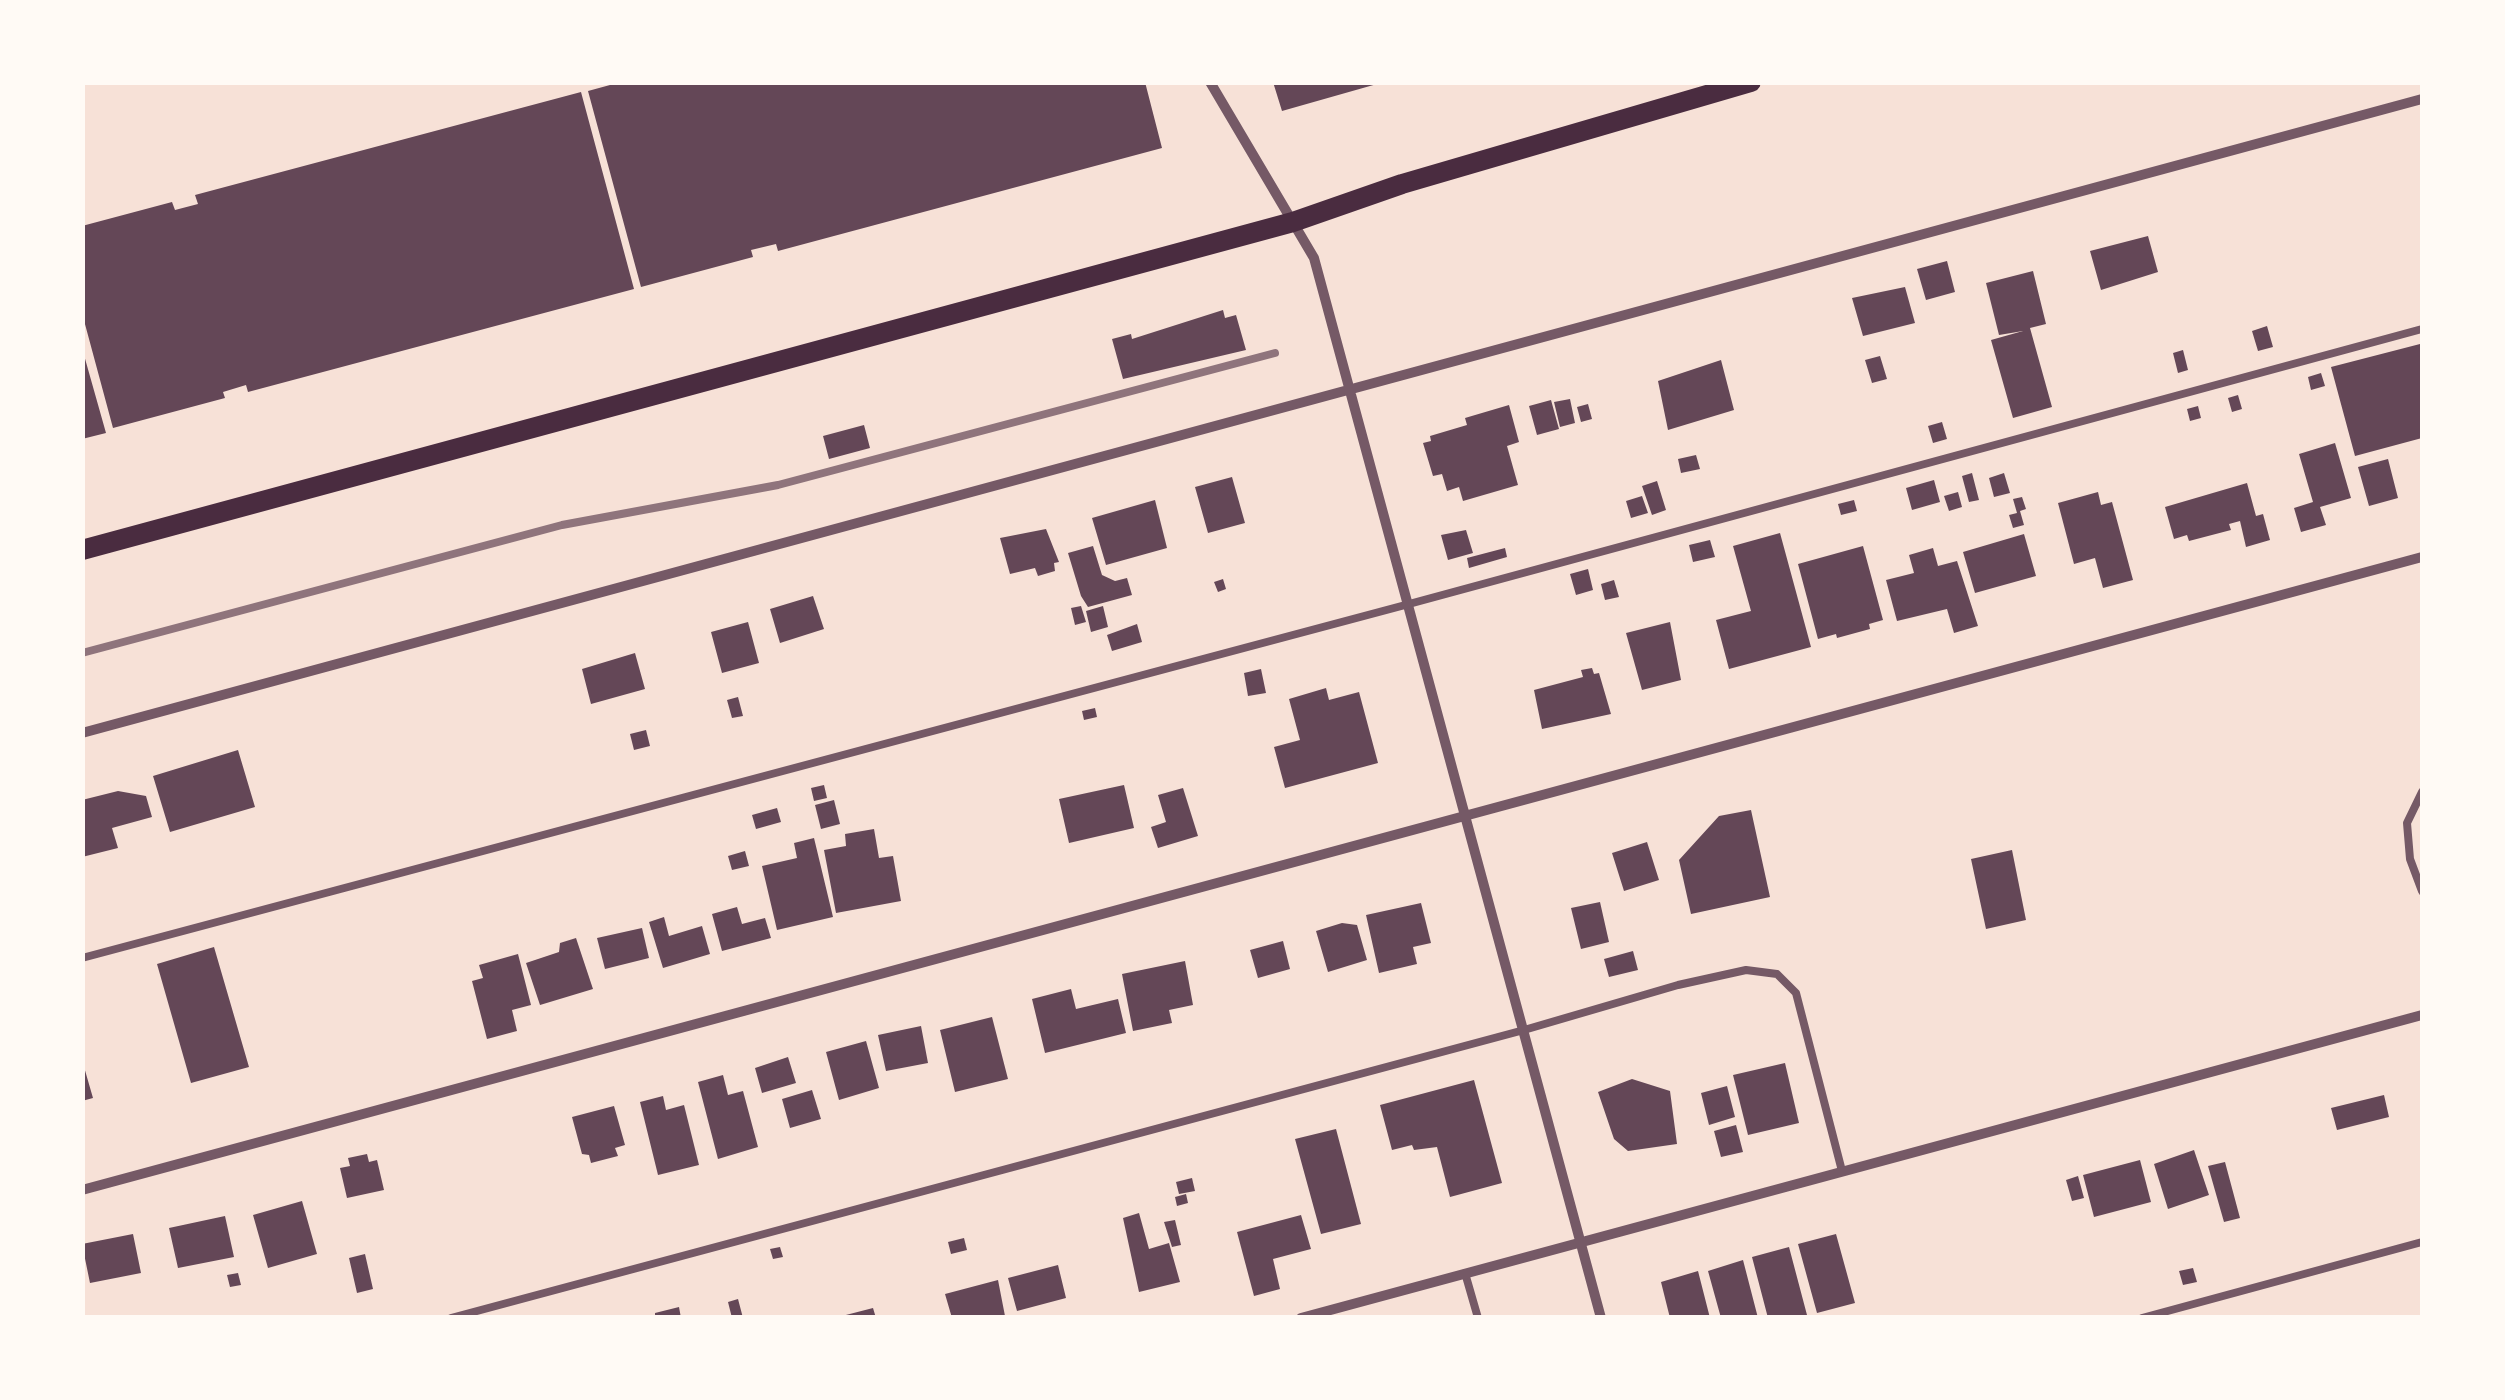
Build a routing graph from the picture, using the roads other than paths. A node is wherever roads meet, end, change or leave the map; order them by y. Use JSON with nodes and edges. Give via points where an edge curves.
{"nodes":[{"id":1,"x":1210,"y":82,"type":"edge"},
{"id":2,"x":1752,"y":82,"type":"edge"},
{"id":3,"x":2422,"y":98,"type":"edge"},
{"id":4,"x":1294,"y":222,"type":"junction"},
{"id":5,"x":2422,"y":328,"type":"edge"},
{"id":6,"x":1351,"y":390,"type":"junction"},
{"id":7,"x":82,"y":550,"type":"edge"},
{"id":8,"x":2422,"y":557,"type":"edge"},
{"id":9,"x":1409,"y":604,"type":"junction"},
{"id":10,"x":82,"y":733,"type":"edge"},
{"id":11,"x":2422,"y":792,"type":"edge"},
{"id":12,"x":1466,"y":816,"type":"junction"},
{"id":13,"x":2422,"y":892,"type":"edge"},
{"id":14,"x":82,"y":958,"type":"edge"},
{"id":15,"x":2422,"y":1015,"type":"edge"},
{"id":16,"x":1524,"y":1030,"type":"junction"},
{"id":17,"x":1842,"y":1171,"type":"junction"},
{"id":18,"x":82,"y":1190,"type":"edge"},
{"id":19,"x":1581,"y":1242,"type":"junction"},
{"id":20,"x":2422,"y":1242,"type":"edge"},
{"id":21,"x":1465,"y":1273,"type":"junction"},
{"id":22,"x":1345,"y":1312,"type":"edge"},
{"id":23,"x":451,"y":1318,"type":"edge"},
{"id":24,"x":1301,"y":1318,"type":"edge"},
{"id":25,"x":1478,"y":1318,"type":"edge"},
{"id":26,"x":1601,"y":1318,"type":"edge"},
{"id":27,"x":2142,"y":1318,"type":"edge"}],
"edges":[{"from":1,"to":4,"type":"street"},
{"from":2,"to":4,"type":"main road"},
{"from":3,"to":6,"type":"street"},
{"from":4,"to":6,"type":"street","via":[[1314,258]]},
{"from":4,"to":7,"type":"main road"},
{"from":5,"to":9,"type":"lane"},
{"from":6,"to":9,"type":"street"},
{"from":6,"to":10,"type":"street"},
{"from":8,"to":12,"type":"street"},
{"from":9,"to":12,"type":"street"},
{"from":9,"to":14,"type":"lane"},
{"from":11,"to":13,"type":"lane","via":[[2406,823]]},
{"from":12,"to":16,"type":"street"},
{"from":12,"to":18,"type":"street"},
{"from":15,"to":17,"type":"street"},
{"from":16,"to":17,"type":"lane","via":[[1678,985],[1746,970],[1776,974],[1796,993]]},
{"from":16,"to":19,"type":"street"},
{"from":16,"to":23,"type":"lane"},
{"from":17,"to":19,"type":"street"},
{"from":19,"to":21,"type":"street"},
{"from":19,"to":26,"type":"street"},
{"from":20,"to":27,"type":"lane"},
{"from":21,"to":22,"type":"street"},
{"from":21,"to":25,"type":"lane"},
{"from":22,"to":24,"type":"street"}]}
